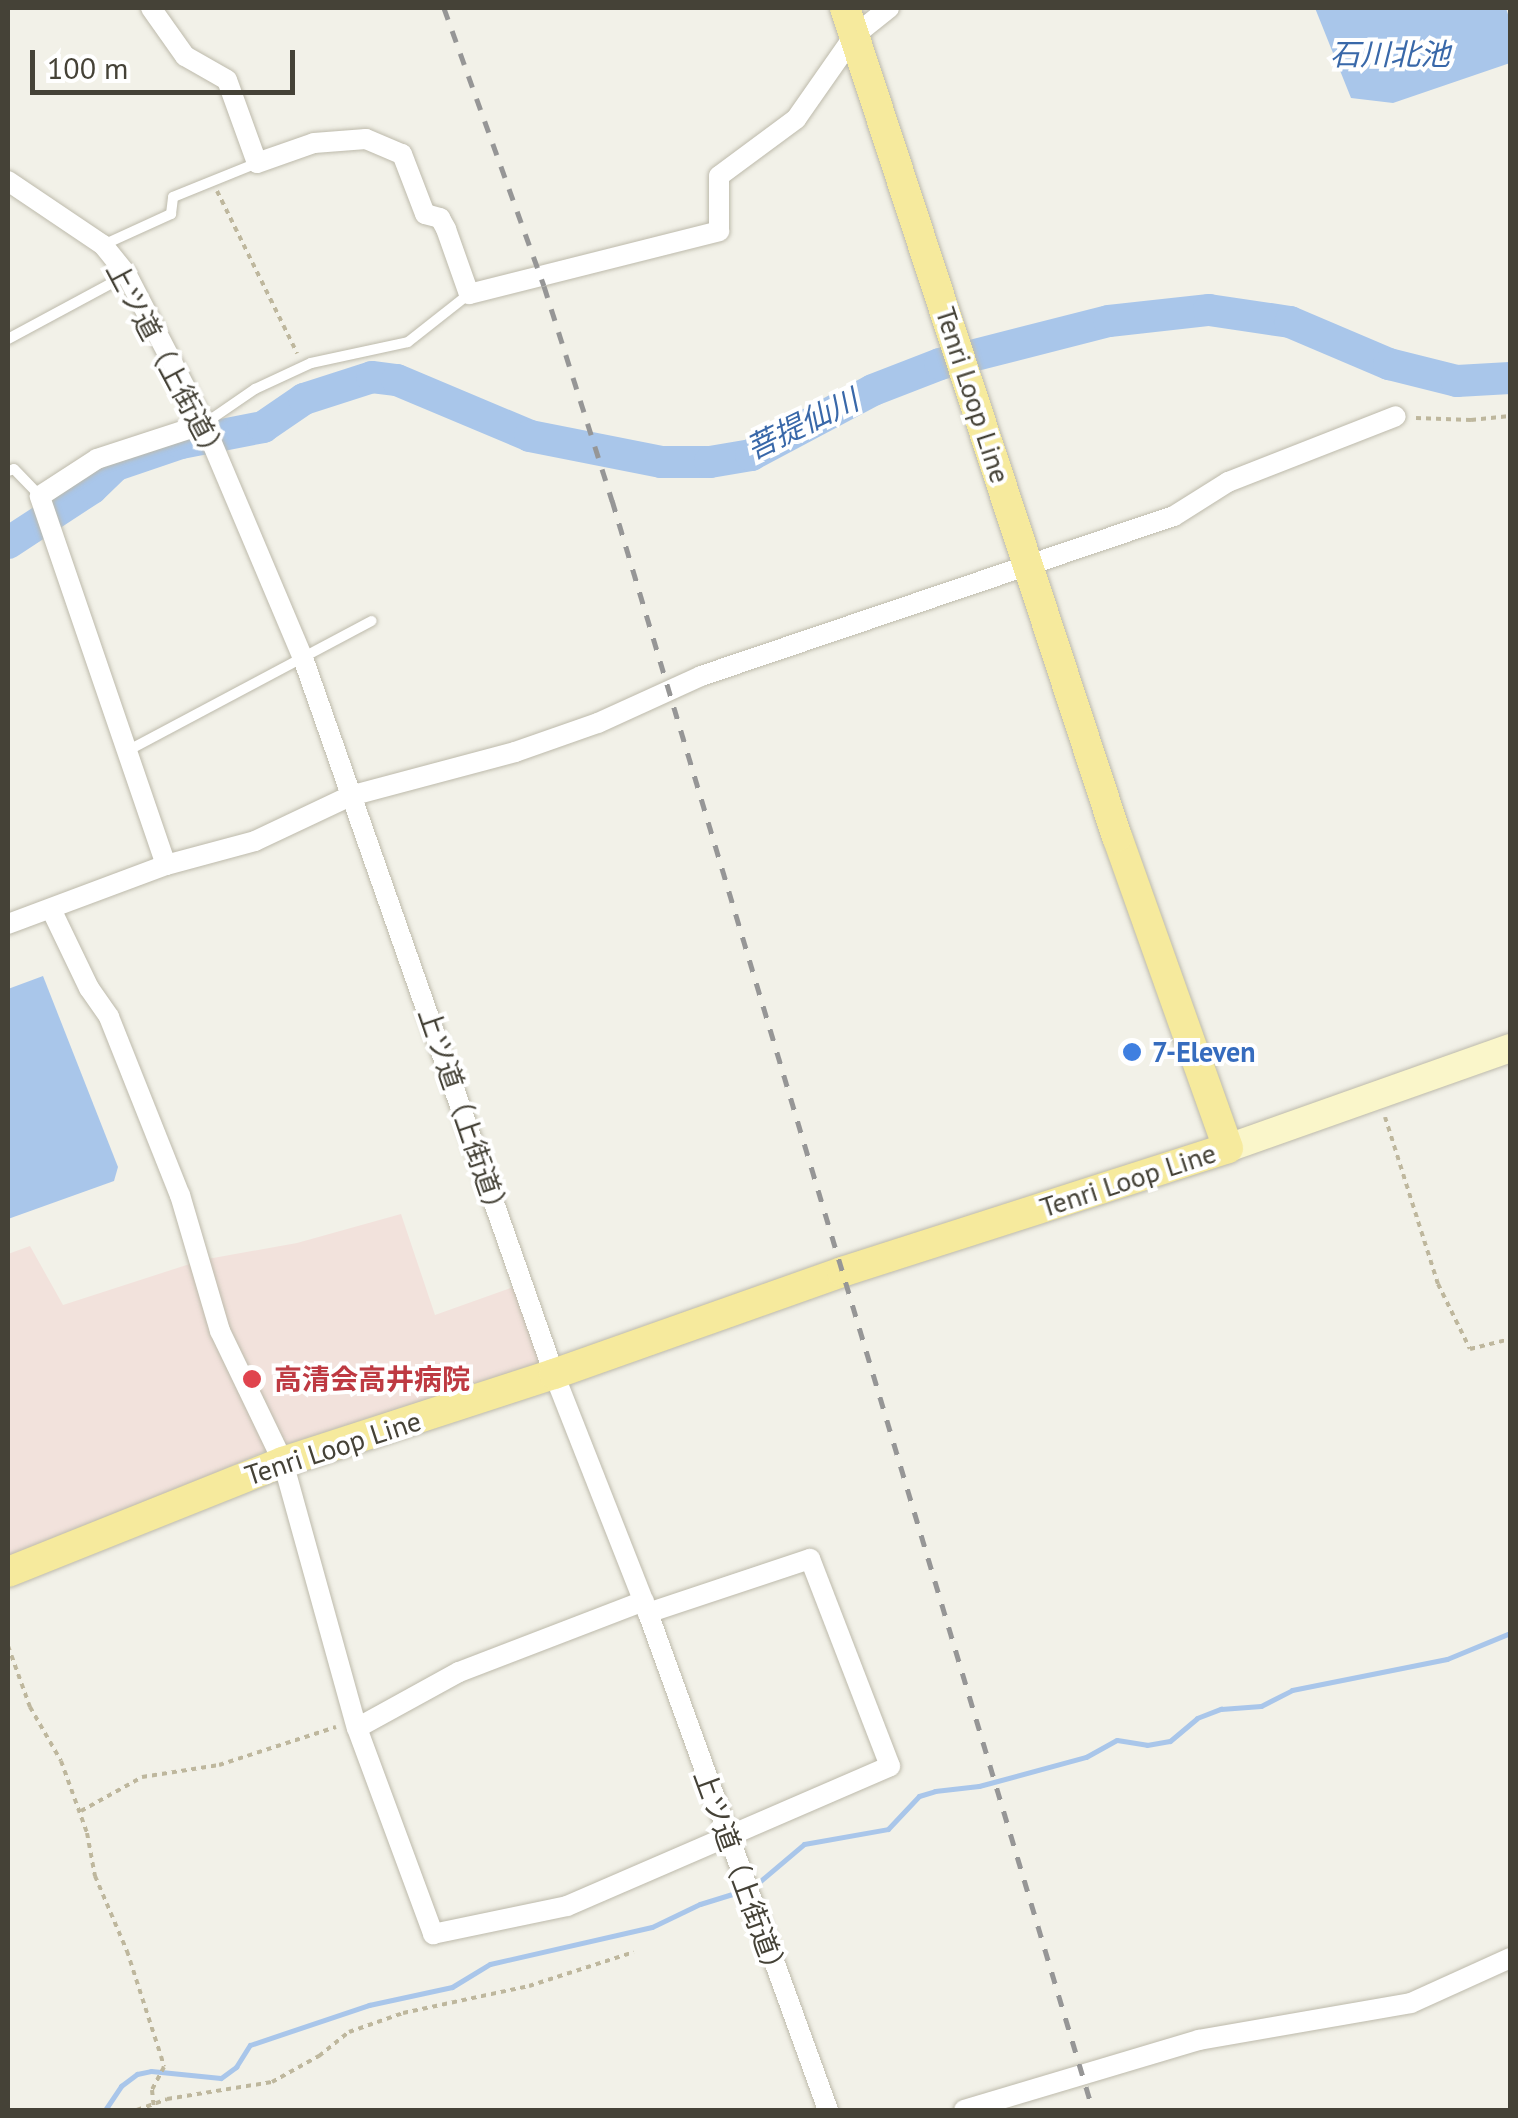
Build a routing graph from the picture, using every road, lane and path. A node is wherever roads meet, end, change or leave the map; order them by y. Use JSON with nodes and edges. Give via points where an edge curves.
{"nodes":[{"id":1,"x":151,"y":8,"type":"edge"},
{"id":2,"x":889,"y":8,"type":"edge"},
{"id":3,"x":849,"y":22,"type":"edge"},
{"id":4,"x":256,"y":163,"type":"junction"},
{"id":5,"x":8,"y":181,"type":"edge"},
{"id":6,"x":213,"y":182,"type":"junction"},
{"id":7,"x":103,"y":245,"type":"junction"},
{"id":8,"x":127,"y":276,"type":"junction"},
{"id":9,"x":469,"y":294,"type":"junction"},
{"id":10,"x":8,"y":338,"type":"edge"},
{"id":11,"x":304,"y":366,"type":"junction"},
{"id":12,"x":1396,"y":416,"type":"joint"},
{"id":13,"x":1510,"y":416,"type":"edge"},
{"id":14,"x":204,"y":424,"type":"junction"},
{"id":15,"x":8,"y":471,"type":"edge"},
{"id":16,"x":40,"y":496,"type":"junction"},
{"id":17,"x":1030,"y":568,"type":"junction"},
{"id":18,"x":372,"y":620,"type":"dead end"},
{"id":19,"x":303,"y":658,"type":"junction"},
{"id":20,"x":127,"y":751,"type":"junction"},
{"id":21,"x":350,"y":796,"type":"junction"},
{"id":22,"x":166,"y":865,"type":"junction"},
{"id":23,"x":51,"y":908,"type":"junction"},
{"id":24,"x":8,"y":924,"type":"edge"},
{"id":25,"x":1510,"y":1048,"type":"edge"},
{"id":26,"x":1377,"y":1094,"type":"junction"},
{"id":27,"x":1228,"y":1148,"type":"junction"},
{"id":28,"x":1510,"y":1339,"type":"edge"},
{"id":29,"x":554,"y":1374,"type":"junction"},
{"id":30,"x":282,"y":1462,"type":"junction"},
{"id":31,"x":8,"y":1572,"type":"edge"},
{"id":32,"x":646,"y":1607,"type":"junction"},
{"id":33,"x":8,"y":1646,"type":"edge"},
{"id":34,"x":356,"y":1724,"type":"junction"},
{"id":35,"x":79,"y":1812,"type":"junction"},
{"id":36,"x":724,"y":1835,"type":"junction"},
{"id":37,"x":634,"y":1952,"type":"dead end"},
{"id":38,"x":1510,"y":1958,"type":"edge"},
{"id":39,"x":153,"y":2107,"type":"edge"},
{"id":40,"x":137,"y":2110,"type":"edge"},
{"id":41,"x":828,"y":2110,"type":"edge"},
{"id":42,"x":964,"y":2110,"type":"edge"}],
"edges":[{"from":1,"to":4,"type":"street","via":[[184,56],[228,80]]},
{"from":2,"to":3,"type":"street"},
{"from":3,"to":9,"type":"street","via":[[796,118],[718,176],[719,230]]},
{"from":3,"to":17,"type":"main road","name":"Tenri Loop Line"},
{"from":4,"to":6,"type":"lane"},
{"from":4,"to":9,"type":"street","via":[[314,143],[366,139],[402,154],[425,214],[440,218],[446,230]]},
{"from":5,"to":7,"type":"street","name":"上ツ道（上街道）"},
{"from":6,"to":7,"type":"lane","via":[[173,196],[170,214]]},
{"from":6,"to":11,"type":"path"},
{"from":7,"to":8,"type":"street","name":"上ツ道（上街道）"},
{"from":8,"to":10,"type":"lane"},
{"from":8,"to":14,"type":"street","name":"上ツ道（上街道）"},
{"from":9,"to":11,"type":"lane","via":[[408,342]]},
{"from":11,"to":14,"type":"lane"},
{"from":12,"to":13,"type":"path"},
{"from":12,"to":17,"type":"street","via":[[1228,482],[1174,516]]},
{"from":14,"to":16,"type":"street","via":[[97,459]]},
{"from":14,"to":19,"type":"street","name":"上ツ道（上街道）"},
{"from":15,"to":16,"type":"lane","via":[[14,469]]},
{"from":16,"to":20,"type":"street"},
{"from":17,"to":21,"type":"street","via":[[702,676],[515,752]]},
{"from":17,"to":27,"type":"main road","name":"Tenri Loop Line"},
{"from":18,"to":19,"type":"lane"},
{"from":19,"to":20,"type":"lane"},
{"from":19,"to":21,"type":"street","name":"上ツ道（上街道）"},
{"from":20,"to":22,"type":"street"},
{"from":21,"to":22,"type":"street","via":[[255,842]]},
{"from":21,"to":29,"type":"street","name":"上ツ道（上街道）"},
{"from":22,"to":23,"type":"street"},
{"from":23,"to":24,"type":"street"},
{"from":23,"to":30,"type":"street","via":[[109,1017],[180,1195],[220,1331]]},
{"from":25,"to":26,"type":"street"},
{"from":26,"to":27,"type":"street"},
{"from":26,"to":28,"type":"path","via":[[1438,1284],[1470,1350]]},
{"from":27,"to":29,"type":"main road","name":"Tenri Loop Line","via":[[698,1320]]},
{"from":29,"to":30,"type":"main road","name":"Tenri Loop Line"},
{"from":29,"to":32,"type":"street","name":"上ツ道（上街道）"},
{"from":30,"to":31,"type":"main road","name":"Tenri Loop Line"},
{"from":30,"to":34,"type":"street"},
{"from":32,"to":34,"type":"street","via":[[459,1672]]},
{"from":32,"to":36,"type":"street","name":"上ツ道（上街道）"},
{"from":32,"to":36,"type":"street","via":[[810,1559],[890,1766]]},
{"from":33,"to":35,"type":"path"},
{"from":34,"to":35,"type":"path","via":[[219,1765],[142,1777]]},
{"from":34,"to":36,"type":"street","via":[[433,1934],[567,1906]]},
{"from":35,"to":39,"type":"path","via":[[95,1876],[164,2067],[152,2090]]},
{"from":36,"to":41,"type":"street","name":"上ツ道（上街道）"},
{"from":37,"to":39,"type":"path","via":[[529,1986],[403,2013],[350,2032],[272,2082]]},
{"from":38,"to":42,"type":"street","via":[[1412,2002],[1199,2040]]},
{"from":39,"to":40,"type":"path"}]}
